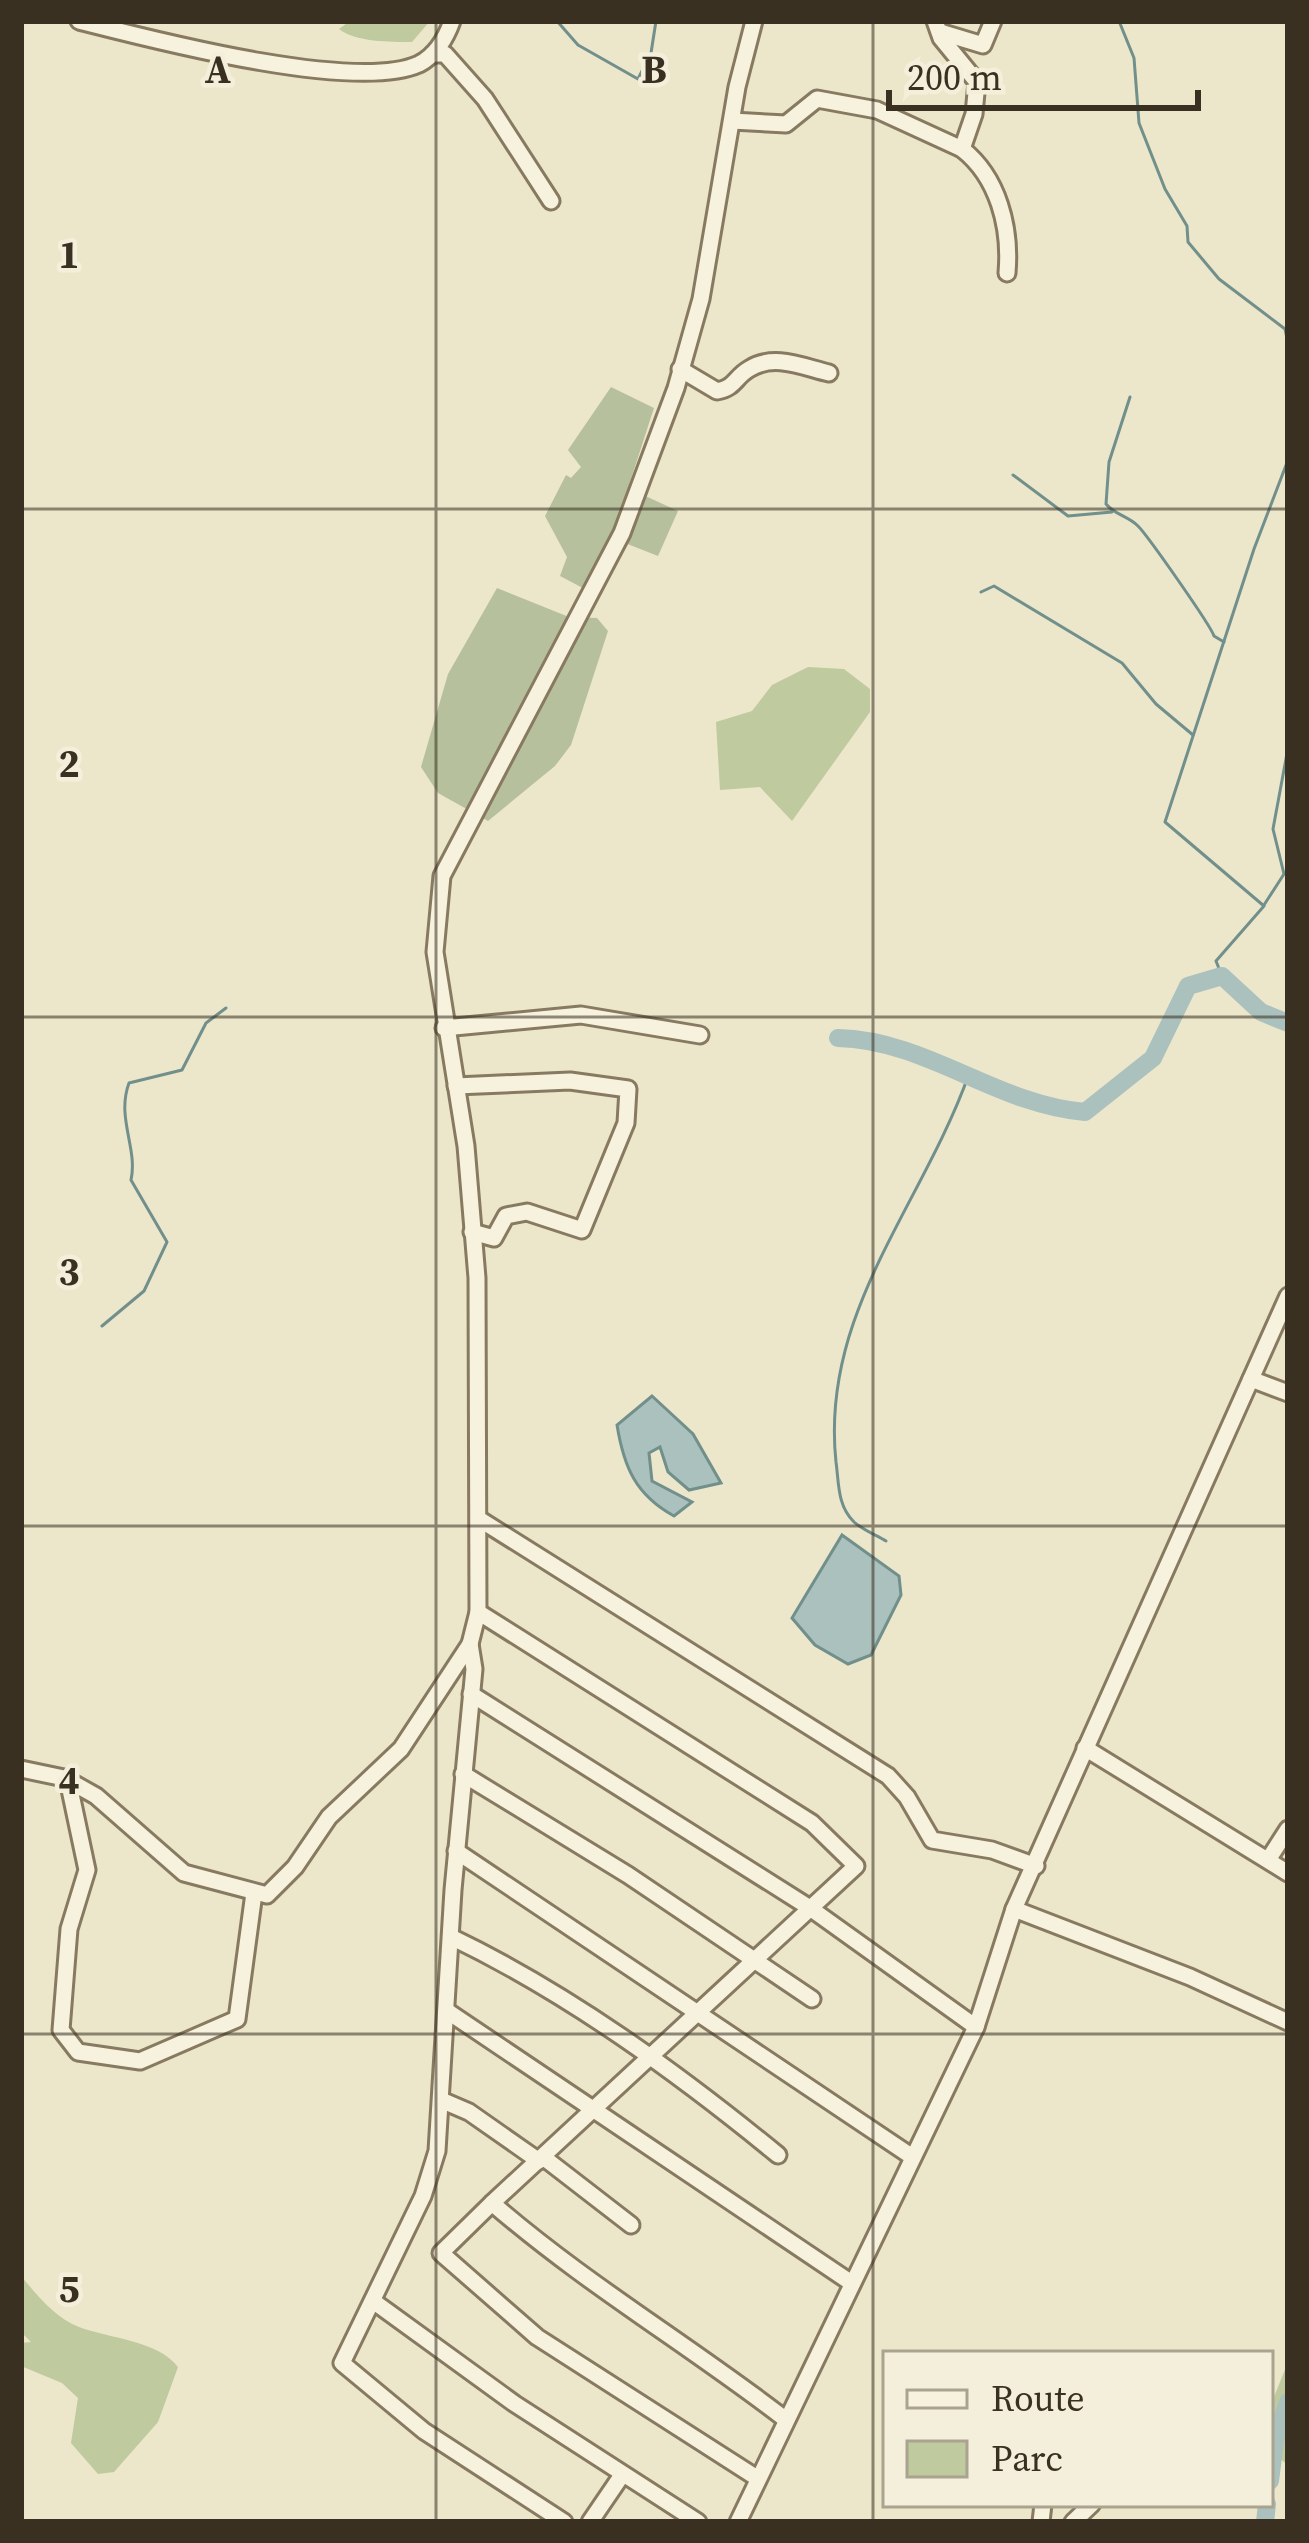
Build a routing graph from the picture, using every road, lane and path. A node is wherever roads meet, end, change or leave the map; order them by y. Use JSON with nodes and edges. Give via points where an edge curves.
{"nodes":[{"id":1,"x":80,"y":21,"type":"edge"},
{"id":2,"x":452,"y":21,"type":"edge"},
{"id":3,"x":754,"y":21,"type":"edge"},
{"id":4,"x":993,"y":21,"type":"edge"},
{"id":5,"x":936,"y":26,"type":"edge"},
{"id":6,"x":434,"y":54,"type":"junction"},
{"id":7,"x":732,"y":121,"type":"junction"},
{"id":8,"x":962,"y":149,"type":"junction"},
{"id":9,"x":551,"y":200,"type":"dead end"},
{"id":10,"x":1007,"y":273,"type":"dead end"},
{"id":11,"x":680,"y":369,"type":"junction"},
{"id":12,"x":829,"y":373,"type":"dead end"},
{"id":13,"x":444,"y":1028,"type":"junction"},
{"id":14,"x":700,"y":1035,"type":"dead end"},
{"id":15,"x":456,"y":1086,"type":"junction"},
{"id":16,"x":472,"y":1232,"type":"junction"},
{"id":17,"x":1288,"y":1296,"type":"edge"},
{"id":18,"x":1251,"y":1378,"type":"junction"},
{"id":19,"x":1288,"y":1393,"type":"edge"},
{"id":20,"x":479,"y":1519,"type":"junction"},
{"id":21,"x":478,"y":1612,"type":"junction"},
{"id":22,"x":470,"y":1644,"type":"junction"},
{"id":23,"x":471,"y":1694,"type":"junction"},
{"id":24,"x":1085,"y":1748,"type":"junction"},
{"id":25,"x":21,"y":1769,"type":"edge"},
{"id":26,"x":463,"y":1774,"type":"junction"},
{"id":27,"x":68,"y":1780,"type":"junction"},
{"id":28,"x":1288,"y":1829,"type":"edge"},
{"id":29,"x":456,"y":1851,"type":"junction"},
{"id":30,"x":1268,"y":1860,"type":"junction"},
{"id":31,"x":1036,"y":1866,"type":"junction"},
{"id":32,"x":1288,"y":1873,"type":"edge"},
{"id":33,"x":254,"y":1893,"type":"junction"},
{"id":34,"x":810,"y":1908,"type":"junction"},
{"id":35,"x":1013,"y":1909,"type":"junction"},
{"id":36,"x":451,"y":1937,"type":"junction"},
{"id":37,"x":754,"y":1958,"type":"junction"},
{"id":38,"x":812,"y":1999,"type":"dead end"},
{"id":39,"x":447,"y":2011,"type":"junction"},
{"id":40,"x":697,"y":2011,"type":"junction"},
{"id":41,"x":1288,"y":2022,"type":"edge"},
{"id":42,"x":976,"y":2027,"type":"junction"},
{"id":43,"x":646,"y":2058,"type":"junction"},
{"id":44,"x":442,"y":2100,"type":"junction"},
{"id":45,"x":592,"y":2109,"type":"junction"},
{"id":46,"x":778,"y":2156,"type":"dead end"},
{"id":47,"x":911,"y":2156,"type":"junction"},
{"id":48,"x":541,"y":2159,"type":"junction"},
{"id":49,"x":492,"y":2203,"type":"junction"},
{"id":50,"x":632,"y":2225,"type":"dead end"},
{"id":51,"x":850,"y":2282,"type":"junction"},
{"id":52,"x":373,"y":2301,"type":"junction"},
{"id":53,"x":785,"y":2419,"type":"junction"},
{"id":54,"x":622,"y":2475,"type":"junction"},
{"id":55,"x":758,"y":2478,"type":"junction"},
{"id":56,"x":564,"y":2522,"type":"edge"},
{"id":57,"x":590,"y":2522,"type":"edge"},
{"id":58,"x":698,"y":2522,"type":"edge"},
{"id":59,"x":738,"y":2522,"type":"edge"}],
"edges":[{"from":1,"to":6,"type":"street","via":[[243,59],[393,70]]},
{"from":2,"to":6,"type":"street"},
{"from":3,"to":7,"type":"street"},
{"from":4,"to":5,"type":"street","via":[[983,45]]},
{"from":5,"to":8,"type":"street","via":[[977,82]]},
{"from":6,"to":9,"type":"street","via":[[446,54],[485,99]]},
{"from":7,"to":8,"type":"street","via":[[786,124],[817,99],[850,102]]},
{"from":7,"to":11,"type":"street","via":[[701,299]]},
{"from":8,"to":10,"type":"street","via":[[984,166],[1005,223]]},
{"from":11,"to":12,"type":"street","via":[[717,391],[778,360]]},
{"from":11,"to":13,"type":"street","via":[[622,533],[442,876],[435,952]]},
{"from":13,"to":14,"type":"street","via":[[581,1015]]},
{"from":13,"to":15,"type":"street"},
{"from":15,"to":16,"type":"street"},
{"from":15,"to":16,"type":"street","via":[[570,1081],[628,1089],[626,1124],[582,1230],[527,1212],[506,1216],[494,1238]]},
{"from":16,"to":20,"type":"street"},
{"from":17,"to":18,"type":"street"},
{"from":18,"to":19,"type":"street"},
{"from":18,"to":24,"type":"street"},
{"from":20,"to":21,"type":"street"},
{"from":20,"to":31,"type":"street","via":[[888,1776],[932,1840]]},
{"from":21,"to":22,"type":"street"},
{"from":21,"to":34,"type":"street","via":[[840,1846],[856,1866]]},
{"from":22,"to":23,"type":"street"},
{"from":22,"to":33,"type":"street","via":[[401,1749],[329,1816],[281,1881],[267,1894]]},
{"from":23,"to":26,"type":"street"},
{"from":23,"to":34,"type":"street"},
{"from":24,"to":30,"type":"street"},
{"from":24,"to":31,"type":"street"},
{"from":25,"to":27,"type":"street"},
{"from":26,"to":29,"type":"street"},
{"from":26,"to":37,"type":"street"},
{"from":27,"to":33,"type":"street","via":[[184,1873]]},
{"from":27,"to":33,"type":"street","via":[[87,1870],[69,1929],[61,2030],[78,2052],[140,2061],[237,2020]]},
{"from":28,"to":30,"type":"street"},
{"from":29,"to":36,"type":"street"},
{"from":29,"to":40,"type":"street"},
{"from":30,"to":32,"type":"street"},
{"from":31,"to":35,"type":"street"},
{"from":34,"to":37,"type":"street"},
{"from":34,"to":42,"type":"street"},
{"from":35,"to":41,"type":"street"},
{"from":35,"to":42,"type":"street"},
{"from":36,"to":39,"type":"street"},
{"from":36,"to":43,"type":"street","via":[[532,1980]]},
{"from":37,"to":38,"type":"street"},
{"from":37,"to":40,"type":"street"},
{"from":39,"to":44,"type":"street"},
{"from":39,"to":45,"type":"street"},
{"from":40,"to":43,"type":"street"},
{"from":40,"to":47,"type":"street"},
{"from":42,"to":47,"type":"street"},
{"from":43,"to":45,"type":"street"},
{"from":43,"to":46,"type":"street"},
{"from":44,"to":48,"type":"street"},
{"from":44,"to":52,"type":"street","via":[[423,2196]]},
{"from":45,"to":48,"type":"street"},
{"from":45,"to":51,"type":"street"},
{"from":47,"to":51,"type":"street"},
{"from":48,"to":49,"type":"street"},
{"from":48,"to":50,"type":"street"},
{"from":49,"to":53,"type":"street"},
{"from":49,"to":55,"type":"street","via":[[441,2253],[537,2337]]},
{"from":51,"to":53,"type":"street"},
{"from":52,"to":54,"type":"street"},
{"from":52,"to":56,"type":"street","via":[[342,2363],[424,2432]]},
{"from":53,"to":55,"type":"street"},
{"from":54,"to":57,"type":"street"},
{"from":54,"to":58,"type":"street"},
{"from":55,"to":59,"type":"street"}]}
